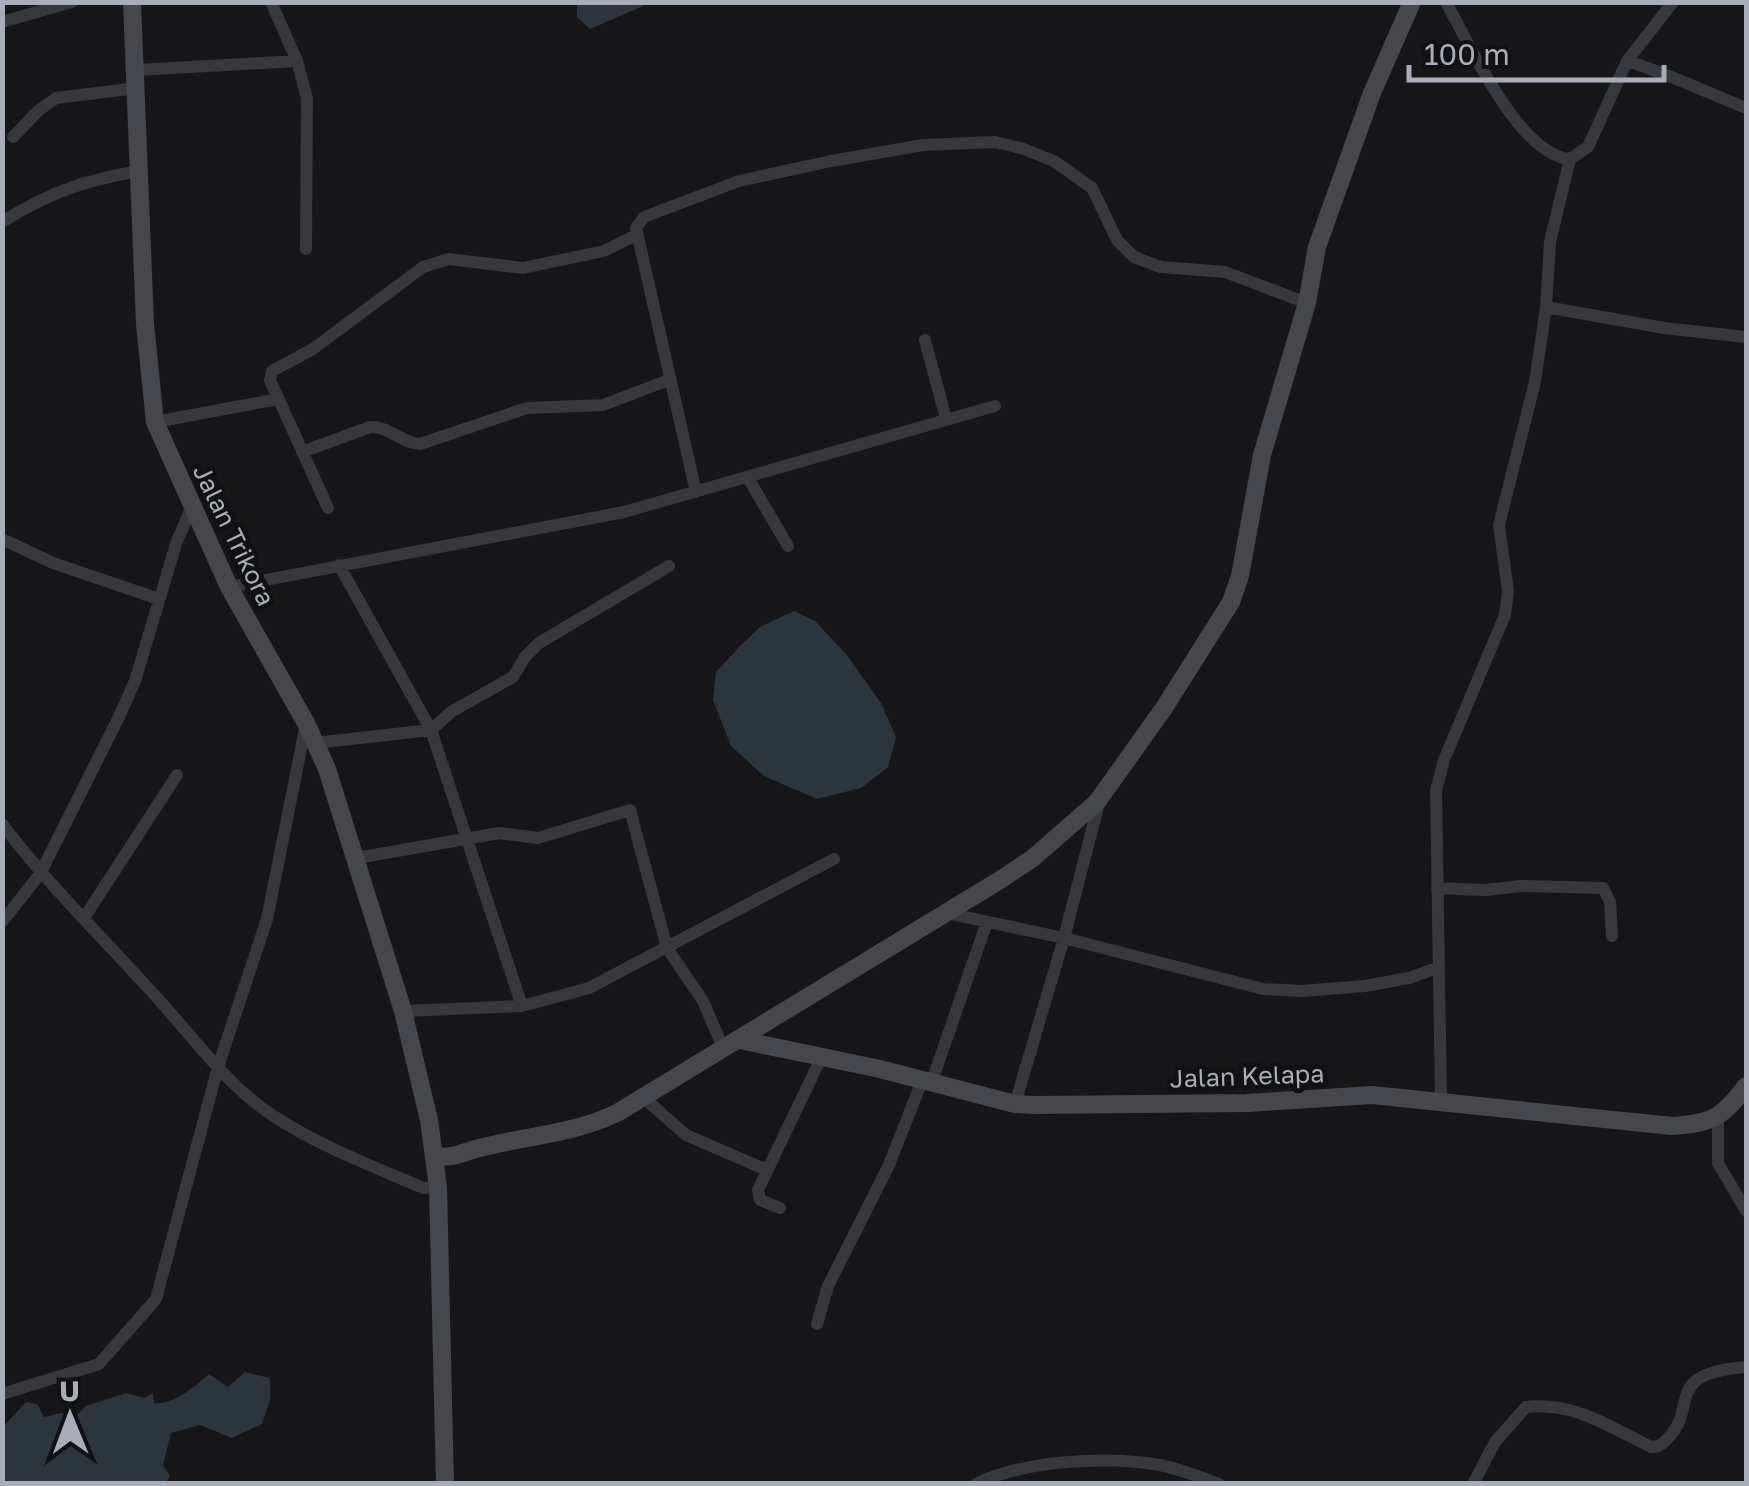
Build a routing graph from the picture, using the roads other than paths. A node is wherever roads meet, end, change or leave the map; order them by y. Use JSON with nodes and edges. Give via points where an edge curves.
{"nodes":[{"id":1,"x":72,"y":2,"type":"edge"},
{"id":2,"x":132,"y":2,"type":"edge"},
{"id":3,"x":270,"y":2,"type":"edge"},
{"id":4,"x":1412,"y":2,"type":"edge"},
{"id":5,"x":1446,"y":2,"type":"edge"},
{"id":6,"x":1673,"y":2,"type":"edge"},
{"id":7,"x":2,"y":22,"type":"edge"},
{"id":8,"x":1627,"y":61,"type":"junction"},
{"id":9,"x":297,"y":62,"type":"junction"},
{"id":10,"x":137,"y":79,"type":"junction"},
{"id":11,"x":1746,"y":108,"type":"edge"},
{"id":12,"x":13,"y":137,"type":"dead end"},
{"id":13,"x":1570,"y":159,"type":"junction"},
{"id":14,"x":140,"y":170,"type":"junction"},
{"id":15,"x":2,"y":222,"type":"edge"},
{"id":16,"x":636,"y":235,"type":"junction"},
{"id":17,"x":306,"y":249,"type":"dead end"},
{"id":18,"x":1307,"y":303,"type":"junction"},
{"id":19,"x":1546,"y":307,"type":"junction"},
{"id":20,"x":1746,"y":337,"type":"edge"},
{"id":21,"x":925,"y":340,"type":"dead end"},
{"id":22,"x":669,"y":380,"type":"junction"},
{"id":23,"x":278,"y":399,"type":"junction"},
{"id":24,"x":995,"y":406,"type":"dead end"},
{"id":25,"x":946,"y":419,"type":"junction"},
{"id":26,"x":155,"y":422,"type":"junction"},
{"id":27,"x":302,"y":452,"type":"junction"},
{"id":28,"x":748,"y":478,"type":"junction"},
{"id":29,"x":696,"y":492,"type":"junction"},
{"id":30,"x":192,"y":508,"type":"junction"},
{"id":31,"x":328,"y":508,"type":"dead end"},
{"id":32,"x":2,"y":538,"type":"edge"},
{"id":33,"x":788,"y":546,"type":"dead end"},
{"id":34,"x":339,"y":564,"type":"junction"},
{"id":35,"x":668,"y":566,"type":"dead end"},
{"id":36,"x":228,"y":587,"type":"junction"},
{"id":37,"x":159,"y":599,"type":"junction"},
{"id":38,"x":306,"y":723,"type":"junction"},
{"id":39,"x":431,"y":730,"type":"junction"},
{"id":40,"x":315,"y":743,"type":"junction"},
{"id":41,"x":178,"y":775,"type":"dead end"},
{"id":42,"x":1101,"y":797,"type":"junction"},
{"id":43,"x":2,"y":824,"type":"edge"},
{"id":44,"x":469,"y":841,"type":"junction"},
{"id":45,"x":357,"y":858,"type":"junction"},
{"id":46,"x":834,"y":859,"type":"dead end"},
{"id":47,"x":40,"y":874,"type":"junction"},
{"id":48,"x":1437,"y":888,"type":"junction"},
{"id":49,"x":944,"y":913,"type":"junction"},
{"id":50,"x":84,"y":918,"type":"junction"},
{"id":51,"x":2,"y":922,"type":"edge"},
{"id":52,"x":987,"y":922,"type":"junction"},
{"id":53,"x":1612,"y":936,"type":"dead end"},
{"id":54,"x":1064,"y":938,"type":"junction"},
{"id":55,"x":667,"y":948,"type":"junction"},
{"id":56,"x":1436,"y":968,"type":"junction"},
{"id":57,"x":522,"y":1006,"type":"junction"},
{"id":58,"x":403,"y":1011,"type":"junction"},
{"id":59,"x":732,"y":1045,"type":"junction"},
{"id":60,"x":822,"y":1056,"type":"junction"},
{"id":61,"x":218,"y":1068,"type":"junction"},
{"id":62,"x":927,"y":1081,"type":"junction"},
{"id":63,"x":1746,"y":1086,"type":"edge"},
{"id":64,"x":644,"y":1098,"type":"junction"},
{"id":65,"x":1441,"y":1100,"type":"junction"},
{"id":66,"x":1015,"y":1104,"type":"junction"},
{"id":67,"x":1718,"y":1118,"type":"junction"},
{"id":68,"x":434,"y":1156,"type":"junction"},
{"id":69,"x":768,"y":1170,"type":"junction"},
{"id":70,"x":438,"y":1188,"type":"junction"},
{"id":71,"x":780,"y":1208,"type":"dead end"},
{"id":72,"x":1746,"y":1211,"type":"edge"},
{"id":73,"x":817,"y":1324,"type":"dead end"},
{"id":74,"x":1746,"y":1368,"type":"edge"},
{"id":75,"x":2,"y":1394,"type":"edge"},
{"id":76,"x":445,"y":1484,"type":"edge"},
{"id":77,"x":976,"y":1484,"type":"edge"},
{"id":78,"x":1220,"y":1484,"type":"edge"},
{"id":79,"x":1473,"y":1484,"type":"edge"}],
"edges":[{"from":1,"to":7,"type":"street"},
{"from":2,"to":10,"type":"street","name":"Jalan Trikora"},
{"from":3,"to":9,"type":"street"},
{"from":4,"to":18,"type":"street","via":[[1330,207]]},
{"from":5,"to":13,"type":"street","via":[[1518,122],[1552,156]]},
{"from":6,"to":8,"type":"street"},
{"from":8,"to":11,"type":"street"},
{"from":8,"to":13,"type":"street","via":[[1588,147]]},
{"from":9,"to":10,"type":"street"},
{"from":9,"to":17,"type":"street","via":[[307,98]]},
{"from":10,"to":12,"type":"street","via":[[56,98]]},
{"from":10,"to":14,"type":"street","name":"Jalan Trikora"},
{"from":13,"to":19,"type":"street","via":[[1550,242]]},
{"from":14,"to":15,"type":"street","via":[[89,179]]},
{"from":14,"to":26,"type":"street","name":"Jalan Trikora"},
{"from":16,"to":18,"type":"street","via":[[644,217],[739,181],[923,146],[996,142],[1054,161],[1092,188],[1117,240],[1134,256],[1161,267],[1225,272]]},
{"from":16,"to":22,"type":"street"},
{"from":16,"to":23,"type":"street","via":[[604,252],[523,268],[449,259],[424,267],[270,373]]},
{"from":18,"to":42,"type":"street","via":[[1266,438],[1231,602]]},
{"from":19,"to":20,"type":"street"},
{"from":19,"to":48,"type":"street","via":[[1535,382],[1499,525],[1506,616],[1439,774]]},
{"from":21,"to":25,"type":"street"},
{"from":22,"to":27,"type":"street","via":[[603,404],[528,408],[420,444],[406,444],[381,426]]},
{"from":22,"to":29,"type":"street"},
{"from":23,"to":26,"type":"street"},
{"from":23,"to":27,"type":"street"},
{"from":24,"to":25,"type":"street"},
{"from":25,"to":28,"type":"street"},
{"from":26,"to":30,"type":"street","name":"Jalan Trikora"},
{"from":27,"to":31,"type":"street"},
{"from":28,"to":29,"type":"street"},
{"from":28,"to":33,"type":"street"},
{"from":29,"to":34,"type":"street","via":[[609,516]]},
{"from":30,"to":36,"type":"street","name":"Jalan Trikora"},
{"from":30,"to":37,"type":"street"},
{"from":32,"to":37,"type":"street"},
{"from":34,"to":36,"type":"street"},
{"from":34,"to":39,"type":"street"},
{"from":35,"to":39,"type":"street","via":[[539,643],[513,677]]},
{"from":36,"to":38,"type":"street","name":"Jalan Trikora"},
{"from":37,"to":47,"type":"street","via":[[135,681]]},
{"from":38,"to":40,"type":"street","name":"Jalan Trikora"},
{"from":38,"to":61,"type":"street","via":[[267,919]]},
{"from":39,"to":40,"type":"street"},
{"from":39,"to":44,"type":"street"},
{"from":40,"to":45,"type":"street","name":"Jalan Trikora"},
{"from":41,"to":50,"type":"street"},
{"from":42,"to":49,"type":"street","via":[[1032,858]]},
{"from":42,"to":54,"type":"street"},
{"from":43,"to":47,"type":"street"},
{"from":44,"to":45,"type":"street"},
{"from":44,"to":55,"type":"street","via":[[505,833],[538,838],[630,810]]},
{"from":44,"to":57,"type":"street"},
{"from":45,"to":58,"type":"street","name":"Jalan Trikora"},
{"from":46,"to":55,"type":"street"},
{"from":47,"to":50,"type":"street"},
{"from":47,"to":51,"type":"street"},
{"from":48,"to":53,"type":"street","via":[[1603,888]]},
{"from":48,"to":56,"type":"street"},
{"from":49,"to":52,"type":"street"},
{"from":49,"to":59,"type":"street"},
{"from":50,"to":61,"type":"street"},
{"from":52,"to":54,"type":"street"},
{"from":52,"to":62,"type":"street"},
{"from":54,"to":56,"type":"street","via":[[1278,990],[1365,986]]},
{"from":54,"to":66,"type":"street"},
{"from":55,"to":57,"type":"street","via":[[590,988]]},
{"from":55,"to":59,"type":"street"},
{"from":56,"to":65,"type":"street"},
{"from":57,"to":58,"type":"street"},
{"from":58,"to":68,"type":"street","name":"Jalan Trikora"},
{"from":59,"to":60,"type":"street","name":"Jalan Kelapa"},
{"from":59,"to":64,"type":"street"},
{"from":60,"to":62,"type":"street","name":"Jalan Kelapa"},
{"from":60,"to":69,"type":"street"},
{"from":61,"to":70,"type":"street","via":[[271,1114],[330,1147]]},
{"from":61,"to":75,"type":"street","via":[[156,1299],[99,1364]]},
{"from":62,"to":66,"type":"street","name":"Jalan Kelapa"},
{"from":62,"to":73,"type":"street","via":[[828,1286]]},
{"from":63,"to":67,"type":"street"},
{"from":64,"to":68,"type":"street","via":[[582,1128],[453,1158]]},
{"from":64,"to":69,"type":"street","via":[[686,1135]]},
{"from":65,"to":66,"type":"street","name":"Jalan Kelapa"},
{"from":65,"to":67,"type":"street","name":"Jalan Kelapa","via":[[1633,1124]]},
{"from":67,"to":72,"type":"street","via":[[1718,1162]]},
{"from":68,"to":70,"type":"street","name":"Jalan Trikora"},
{"from":69,"to":71,"type":"street","via":[[758,1198]]},
{"from":70,"to":76,"type":"street","name":"Jalan Trikora"},
{"from":74,"to":79,"type":"street","via":[[1697,1377],[1659,1446],[1575,1410],[1553,1404],[1526,1408],[1495,1442]]},
{"from":77,"to":78,"type":"street","via":[[1032,1466],[1130,1461]]}]}
